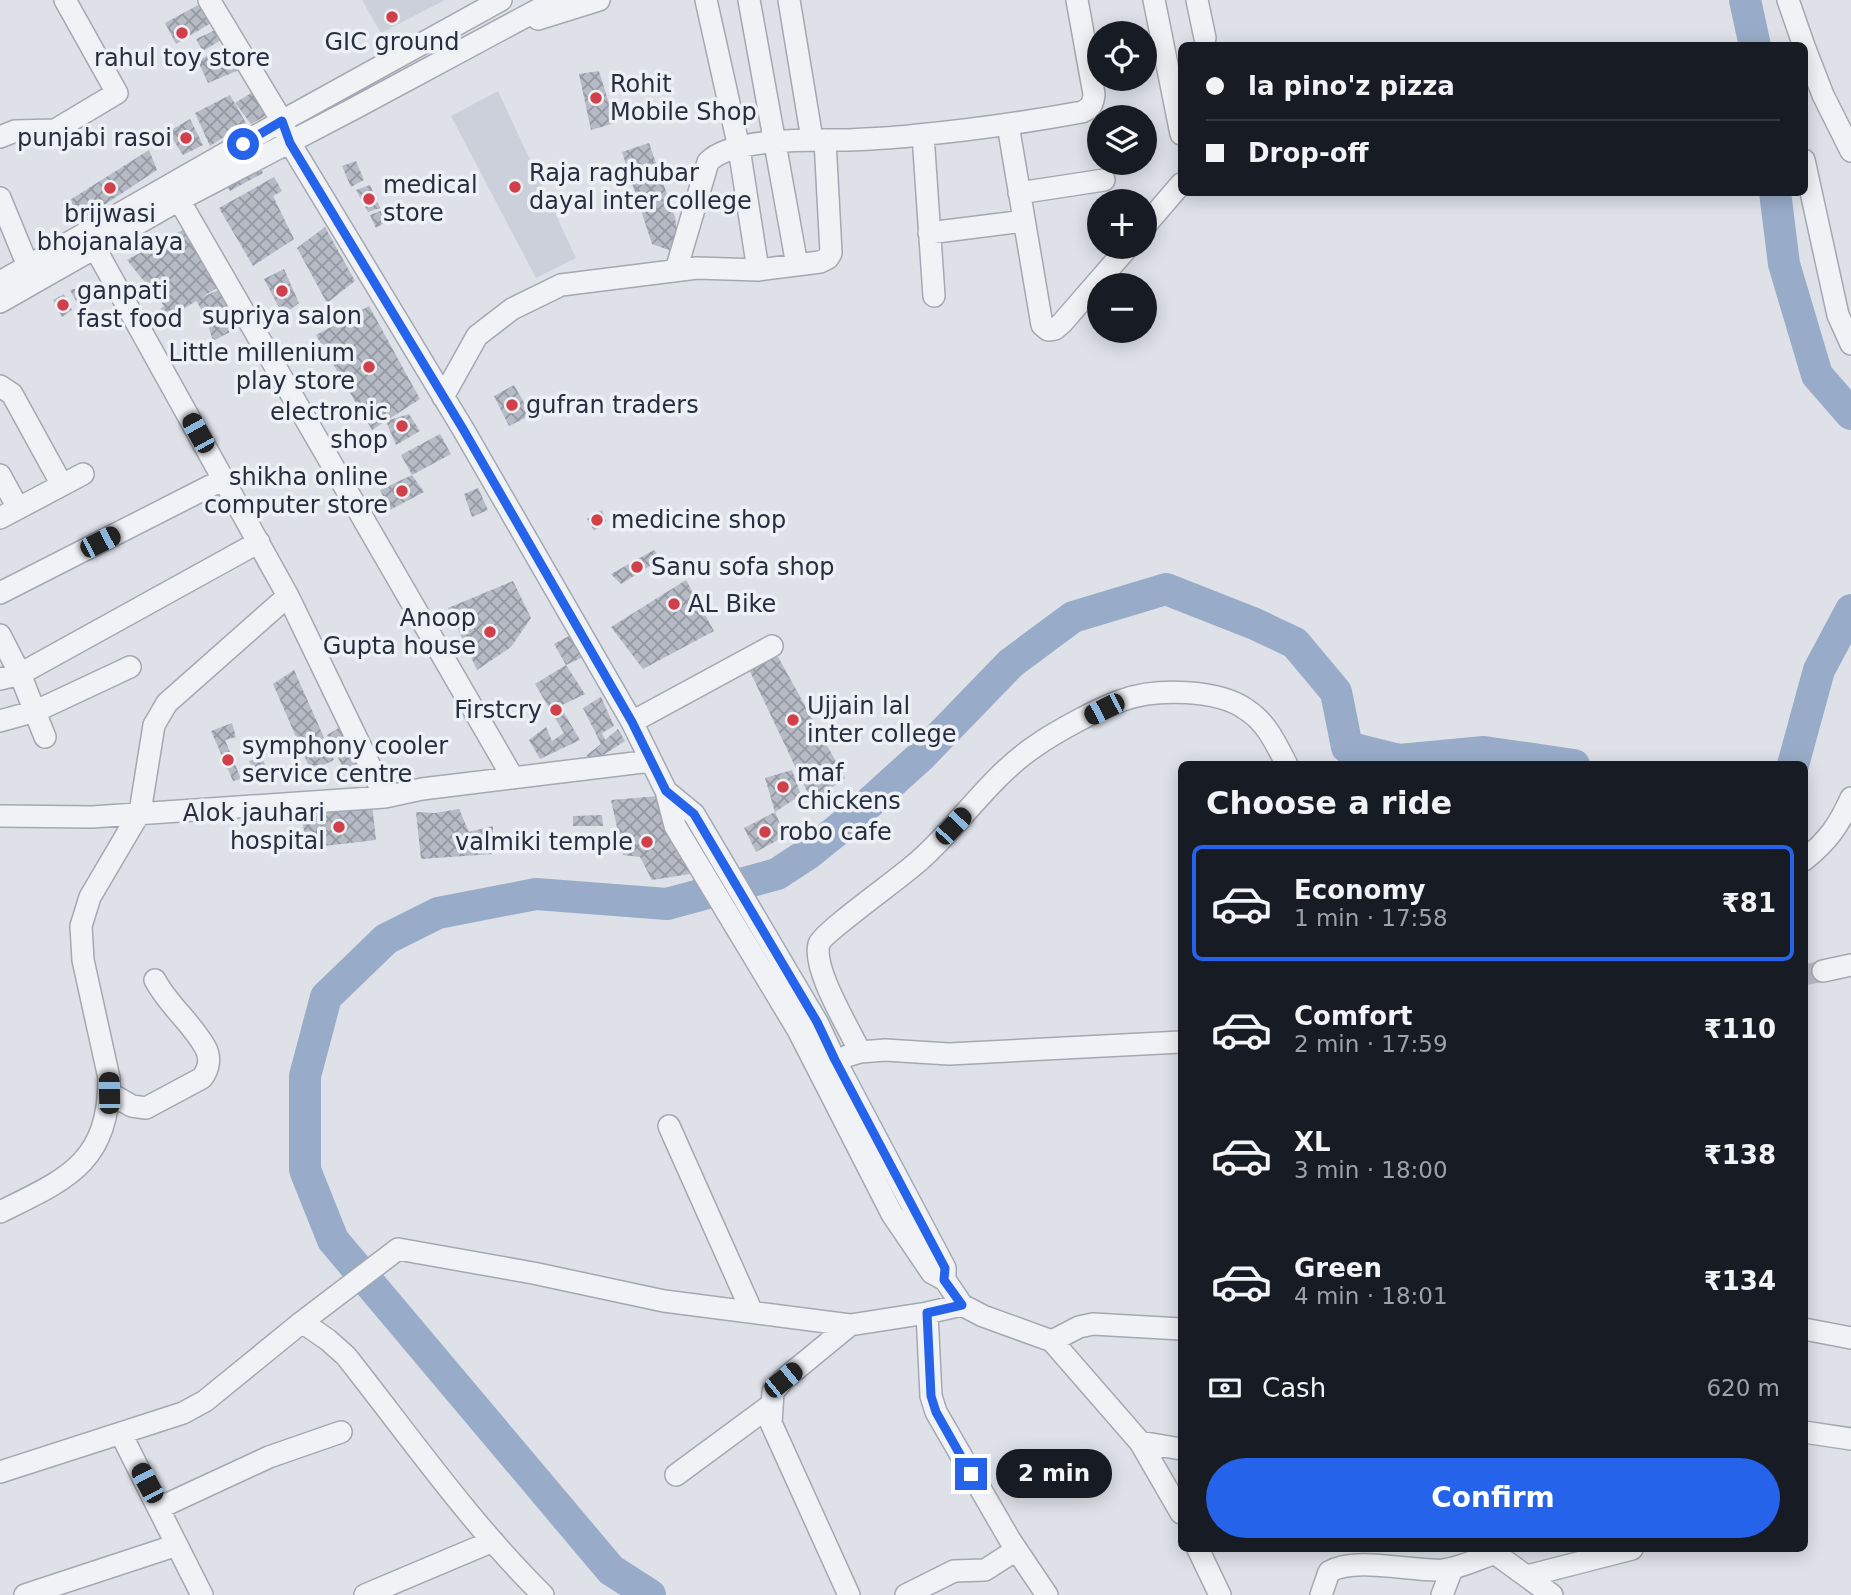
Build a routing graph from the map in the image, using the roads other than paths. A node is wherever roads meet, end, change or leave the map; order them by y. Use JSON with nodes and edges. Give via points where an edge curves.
{"nodes":[{"id":1,"x":65,"y":0,"type":"edge"},
{"id":2,"x":209,"y":0,"type":"edge"},
{"id":3,"x":501,"y":0,"type":"edge"},
{"id":4,"x":556,"y":0,"type":"edge"},
{"id":5,"x":599,"y":0,"type":"edge"},
{"id":6,"x":706,"y":0,"type":"edge"},
{"id":7,"x":749,"y":0,"type":"edge"},
{"id":8,"x":789,"y":0,"type":"edge"},
{"id":9,"x":1077,"y":0,"type":"edge"},
{"id":10,"x":1154,"y":0,"type":"edge"},
{"id":11,"x":1197,"y":0,"type":"edge"},
{"id":12,"x":1788,"y":0,"type":"edge"},
{"id":13,"x":499,"y":31,"type":"junction"},
{"id":14,"x":1205,"y":38,"type":"dead end"},
{"id":15,"x":1802,"y":42,"type":"edge"},
{"id":16,"x":1808,"y":57,"type":"edge"},
{"id":17,"x":1178,"y":119,"type":"edge"},
{"id":18,"x":282,"y":121,"type":"junction"},
{"id":19,"x":1008,"y":125,"type":"junction"},
{"id":20,"x":923,"y":135,"type":"junction"},
{"id":21,"x":0,"y":137,"type":"edge"},
{"id":22,"x":819,"y":139,"type":"junction"},
{"id":23,"x":290,"y":143,"type":"junction"},
{"id":24,"x":775,"y":143,"type":"junction"},
{"id":25,"x":739,"y":148,"type":"junction"},
{"id":26,"x":1851,"y":151,"type":"edge"},
{"id":27,"x":1808,"y":178,"type":"edge"},
{"id":28,"x":1104,"y":180,"type":"dead end"},
{"id":29,"x":1178,"y":187,"type":"edge"},
{"id":30,"x":1019,"y":193,"type":"junction"},
{"id":31,"x":178,"y":200,"type":"junction"},
{"id":32,"x":1,"y":204,"type":"edge"},
{"id":33,"x":1157,"y":212,"type":"edge"},
{"id":34,"x":1024,"y":221,"type":"junction"},
{"id":35,"x":929,"y":233,"type":"junction"},
{"id":36,"x":95,"y":248,"type":"junction"},
{"id":37,"x":1118,"y":259,"type":"edge"},
{"id":38,"x":797,"y":265,"type":"junction"},
{"id":39,"x":28,"y":266,"type":"junction"},
{"id":40,"x":676,"y":270,"type":"junction"},
{"id":41,"x":758,"y":270,"type":"junction"},
{"id":42,"x":0,"y":282,"type":"edge"},
{"id":43,"x":933,"y":296,"type":"dead end"},
{"id":44,"x":0,"y":302,"type":"edge"},
{"id":45,"x":1851,"y":344,"type":"edge"},
{"id":46,"x":0,"y":386,"type":"edge"},
{"id":47,"x":443,"y":397,"type":"junction"},
{"id":48,"x":83,"y":474,"type":"dead end"},
{"id":49,"x":0,"y":475,"type":"edge"},
{"id":50,"x":224,"y":479,"type":"junction"},
{"id":51,"x":62,"y":485,"type":"junction"},
{"id":52,"x":9,"y":513,"type":"edge"},
{"id":53,"x":259,"y":542,"type":"junction"},
{"id":54,"x":0,"y":593,"type":"edge"},
{"id":55,"x":288,"y":596,"type":"junction"},
{"id":56,"x":0,"y":635,"type":"edge"},
{"id":57,"x":772,"y":646,"type":"dead end"},
{"id":58,"x":130,"y":667,"type":"dead end"},
{"id":59,"x":10,"y":676,"type":"edge"},
{"id":60,"x":36,"y":711,"type":"junction"},
{"id":61,"x":0,"y":721,"type":"edge"},
{"id":62,"x":632,"y":722,"type":"junction"},
{"id":63,"x":45,"y":737,"type":"dead end"},
{"id":64,"x":651,"y":761,"type":"junction"},
{"id":65,"x":1285,"y":761,"type":"edge"},
{"id":66,"x":513,"y":778,"type":"junction"},
{"id":67,"x":666,"y":791,"type":"junction"},
{"id":68,"x":385,"y":797,"type":"junction"},
{"id":69,"x":1851,"y":797,"type":"edge"},
{"id":70,"x":139,"y":812,"type":"junction"},
{"id":71,"x":0,"y":816,"type":"edge"},
{"id":72,"x":1808,"y":857,"type":"edge"},
{"id":73,"x":1851,"y":965,"type":"edge"},
{"id":74,"x":1823,"y":971,"type":"tunnel mouth"},
{"id":75,"x":155,"y":979,"type":"dead end"},
{"id":76,"x":1178,"y":1042,"type":"edge"},
{"id":77,"x":860,"y":1052,"type":"junction"},
{"id":78,"x":835,"y":1060,"type":"junction"},
{"id":79,"x":109,"y":1093,"type":"junction"},
{"id":80,"x":669,"y":1126,"type":"dead end"},
{"id":81,"x":0,"y":1212,"type":"edge"},
{"id":82,"x":944,"y":1280,"type":"junction"},
{"id":83,"x":962,"y":1305,"type":"junction"},
{"id":84,"x":752,"y":1312,"type":"junction"},
{"id":85,"x":927,"y":1313,"type":"junction"},
{"id":86,"x":302,"y":1322,"type":"junction"},
{"id":87,"x":850,"y":1325,"type":"junction"},
{"id":88,"x":1178,"y":1329,"type":"edge"},
{"id":89,"x":1808,"y":1330,"type":"edge"},
{"id":90,"x":1851,"y":1338,"type":"edge"},
{"id":91,"x":1052,"y":1340,"type":"junction"},
{"id":92,"x":771,"y":1405,"type":"junction"},
{"id":93,"x":341,"y":1432,"type":"dead end"},
{"id":94,"x":1808,"y":1433,"type":"edge"},
{"id":95,"x":121,"y":1434,"type":"junction"},
{"id":96,"x":1851,"y":1439,"type":"edge"},
{"id":97,"x":1140,"y":1443,"type":"junction"},
{"id":98,"x":1178,"y":1449,"type":"edge"},
{"id":99,"x":0,"y":1472,"type":"edge"},
{"id":100,"x":676,"y":1475,"type":"dead end"},
{"id":101,"x":159,"y":1507,"type":"junction"},
{"id":102,"x":1178,"y":1508,"type":"edge"},
{"id":103,"x":494,"y":1541,"type":"junction"},
{"id":104,"x":177,"y":1545,"type":"junction"},
{"id":105,"x":1016,"y":1550,"type":"junction"},
{"id":106,"x":1199,"y":1552,"type":"edge"},
{"id":107,"x":1490,"y":1552,"type":"edge"},
{"id":108,"x":1493,"y":1552,"type":"edge"},
{"id":109,"x":1620,"y":1552,"type":"edge"},
{"id":110,"x":1452,"y":1569,"type":"junction"},
{"id":111,"x":1527,"y":1576,"type":"junction"},
{"id":112,"x":25,"y":1595,"type":"edge"},
{"id":113,"x":202,"y":1595,"type":"edge"},
{"id":114,"x":365,"y":1595,"type":"edge"},
{"id":115,"x":543,"y":1595,"type":"edge"},
{"id":116,"x":849,"y":1595,"type":"edge"},
{"id":117,"x":906,"y":1595,"type":"edge"},
{"id":118,"x":1047,"y":1595,"type":"edge"},
{"id":119,"x":1220,"y":1595,"type":"edge"},
{"id":120,"x":1321,"y":1595,"type":"edge"},
{"id":121,"x":1442,"y":1595,"type":"edge"},
{"id":122,"x":1552,"y":1595,"type":"edge"}],
"edges":[{"from":1,"to":21,"type":"street","via":[[117,93],[55,130],[15,131]]},
{"from":2,"to":18,"type":"street"},
{"from":3,"to":18,"type":"street"},
{"from":4,"to":13,"type":"street"},
{"from":5,"to":13,"type":"street"},
{"from":6,"to":25,"type":"street"},
{"from":7,"to":24,"type":"street"},
{"from":8,"to":22,"type":"street"},
{"from":9,"to":19,"type":"street","via":[[1093,102],[1082,112]]},
{"from":10,"to":17,"type":"street"},
{"from":11,"to":14,"type":"street"},
{"from":12,"to":15,"type":"street"},
{"from":13,"to":23,"type":"street"},
{"from":16,"to":26,"type":"street"},
{"from":18,"to":23,"type":"street"},
{"from":18,"to":39,"type":"street"},
{"from":19,"to":20,"type":"street"},
{"from":19,"to":30,"type":"street"},
{"from":20,"to":22,"type":"street"},
{"from":20,"to":35,"type":"street"},
{"from":22,"to":24,"type":"street"},
{"from":22,"to":38,"type":"street","via":[[831,253],[825,260]]},
{"from":23,"to":31,"type":"street"},
{"from":23,"to":47,"type":"street"},
{"from":24,"to":25,"type":"street"},
{"from":24,"to":38,"type":"street"},
{"from":25,"to":40,"type":"street","via":[[708,162]]},
{"from":25,"to":41,"type":"street"},
{"from":27,"to":45,"type":"street","via":[[1838,316]]},
{"from":28,"to":30,"type":"street"},
{"from":29,"to":33,"type":"street"},
{"from":30,"to":34,"type":"street"},
{"from":31,"to":36,"type":"street"},
{"from":31,"to":66,"type":"street"},
{"from":32,"to":39,"type":"street"},
{"from":34,"to":35,"type":"street"},
{"from":34,"to":37,"type":"street","via":[[1042,325],[1048,330],[1062,323]]},
{"from":35,"to":43,"type":"street"},
{"from":36,"to":44,"type":"street"},
{"from":36,"to":50,"type":"street"},
{"from":38,"to":41,"type":"street"},
{"from":39,"to":42,"type":"street"},
{"from":40,"to":41,"type":"street"},
{"from":40,"to":47,"type":"street","via":[[561,285],[512,309],[477,336]]},
{"from":46,"to":51,"type":"street","via":[[12,394]]},
{"from":47,"to":62,"type":"street"},
{"from":48,"to":51,"type":"street"},
{"from":49,"to":52,"type":"street"},
{"from":50,"to":53,"type":"street"},
{"from":50,"to":54,"type":"street"},
{"from":51,"to":52,"type":"street"},
{"from":53,"to":55,"type":"street"},
{"from":53,"to":59,"type":"street"},
{"from":55,"to":68,"type":"street"},
{"from":55,"to":70,"type":"street","via":[[167,703],[154,725]]},
{"from":56,"to":59,"type":"street"},
{"from":57,"to":62,"type":"street"},
{"from":58,"to":60,"type":"street"},
{"from":59,"to":60,"type":"street"},
{"from":60,"to":61,"type":"street"},
{"from":60,"to":63,"type":"street"},
{"from":62,"to":64,"type":"street"},
{"from":64,"to":66,"type":"street"},
{"from":64,"to":67,"type":"street"},
{"from":65,"to":77,"type":"street","via":[[1266,727],[1247,709],[1224,698],[1194,694],[1124,699],[1033,747],[921,860],[827,932],[820,943],[826,981]]},
{"from":66,"to":68,"type":"street"},
{"from":67,"to":78,"type":"street","via":[[694,814]]},
{"from":67,"to":82,"type":"street","via":[[675,826],[798,1030],[892,1214],[932,1273]]},
{"from":68,"to":70,"type":"street"},
{"from":69,"to":72,"type":"street","via":[[1837,828]]},
{"from":70,"to":71,"type":"street","via":[[92,817]]},
{"from":70,"to":79,"type":"street","via":[[89,897],[81,926],[83,960]]},
{"from":73,"to":74,"type":"street"},
{"from":75,"to":79,"type":"street","via":[[206,1048],[207,1071],[146,1108]]},
{"from":76,"to":77,"type":"street","via":[[949,1054]]},
{"from":77,"to":78,"type":"street"},
{"from":78,"to":82,"type":"street","via":[[945,1268]]},
{"from":79,"to":81,"type":"street","via":[[99,1137],[80,1167]]},
{"from":80,"to":84,"type":"street"},
{"from":82,"to":83,"type":"street"},
{"from":83,"to":85,"type":"street"},
{"from":83,"to":91,"type":"street"},
{"from":84,"to":86,"type":"street","via":[[664,1301],[398,1249]]},
{"from":84,"to":87,"type":"street"},
{"from":85,"to":87,"type":"street"},
{"from":85,"to":105,"type":"street","via":[[931,1396],[936,1412]]},
{"from":86,"to":95,"type":"street","via":[[205,1401]]},
{"from":86,"to":103,"type":"street","via":[[346,1356]]},
{"from":87,"to":92,"type":"street","via":[[783,1380],[773,1392]]},
{"from":88,"to":91,"type":"street","via":[[1093,1324]]},
{"from":89,"to":90,"type":"street"},
{"from":91,"to":97,"type":"street"},
{"from":92,"to":100,"type":"street"},
{"from":92,"to":116,"type":"street","via":[[771,1423]]},
{"from":93,"to":101,"type":"street","via":[[269,1457]]},
{"from":94,"to":96,"type":"street"},
{"from":95,"to":99,"type":"street"},
{"from":95,"to":101,"type":"street"},
{"from":97,"to":98,"type":"street"},
{"from":97,"to":102,"type":"street"},
{"from":101,"to":104,"type":"street"},
{"from":103,"to":114,"type":"street"},
{"from":103,"to":115,"type":"street"},
{"from":104,"to":112,"type":"street"},
{"from":104,"to":113,"type":"street"},
{"from":105,"to":117,"type":"street","via":[[985,1570],[954,1571]]},
{"from":105,"to":118,"type":"street"},
{"from":106,"to":119,"type":"street"},
{"from":107,"to":110,"type":"street"},
{"from":108,"to":111,"type":"street"},
{"from":109,"to":111,"type":"street"},
{"from":110,"to":120,"type":"street","via":[[1336,1568],[1329,1573]]},
{"from":110,"to":121,"type":"street"},
{"from":111,"to":122,"type":"street"}]}
